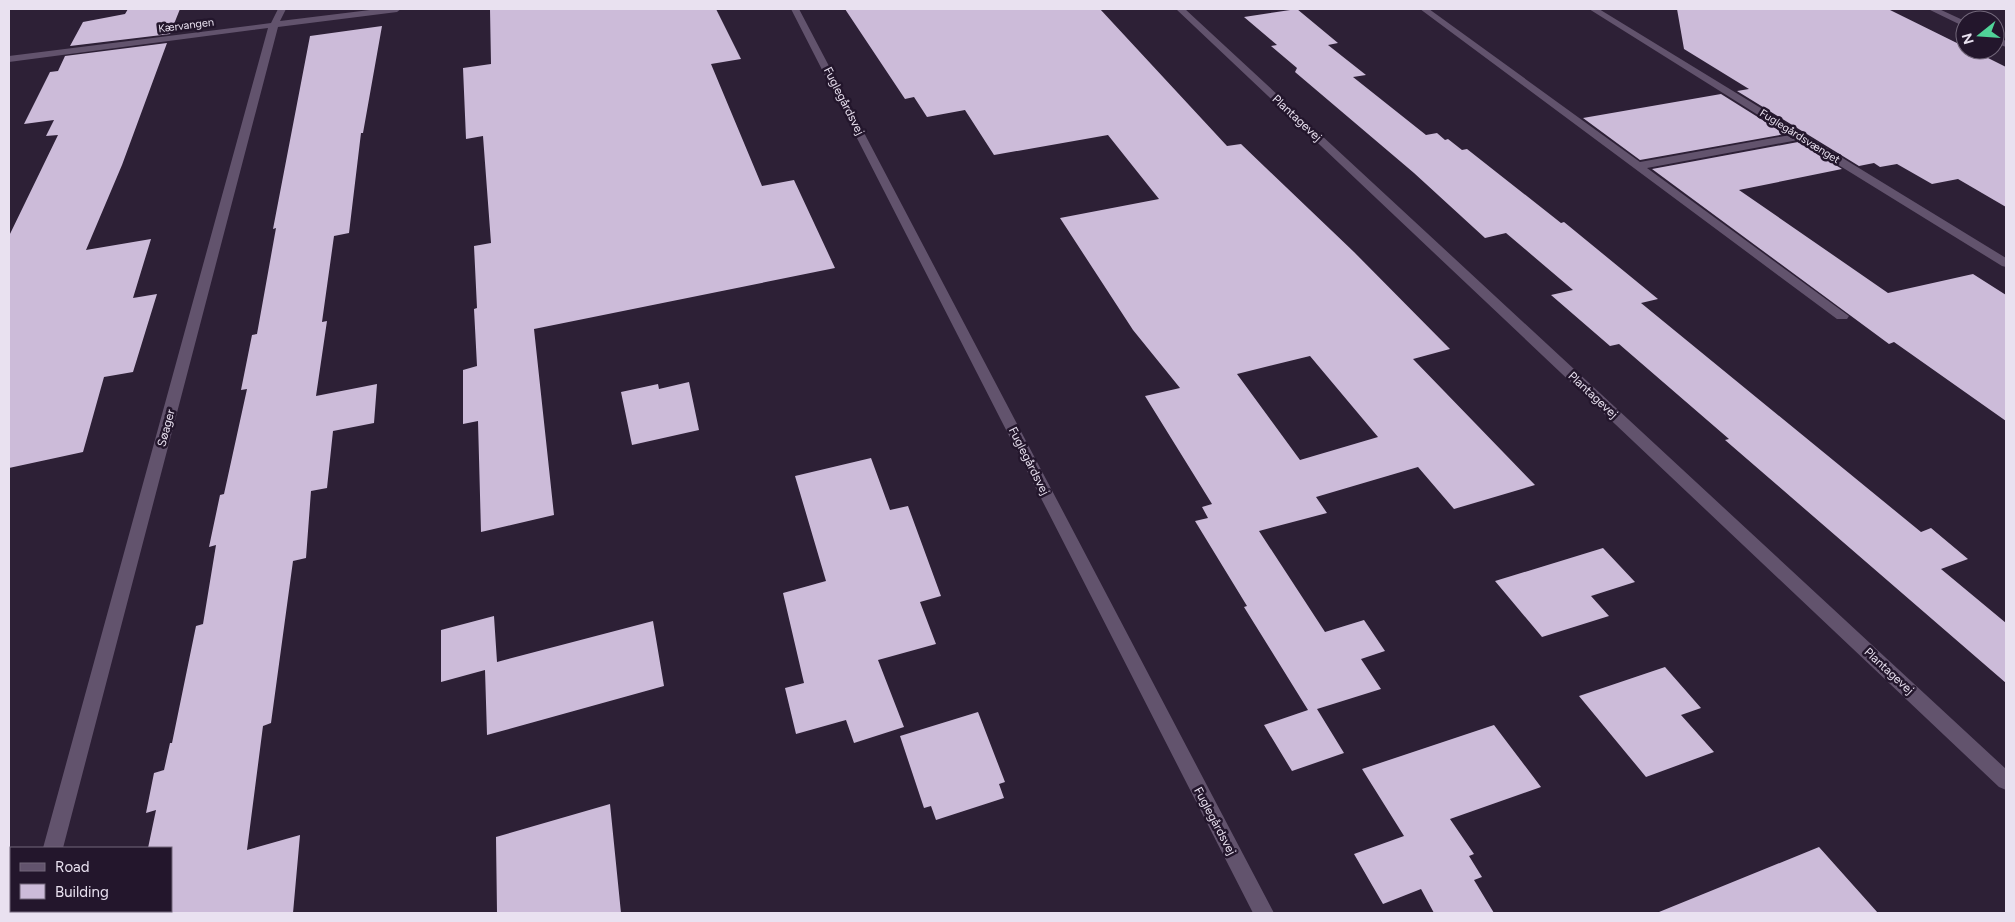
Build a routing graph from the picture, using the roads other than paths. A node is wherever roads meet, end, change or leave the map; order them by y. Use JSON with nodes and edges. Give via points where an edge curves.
{"nodes":[{"id":1,"x":282,"y":9,"type":"edge"},
{"id":2,"x":396,"y":9,"type":"edge"},
{"id":3,"x":795,"y":9,"type":"edge"},
{"id":4,"x":1180,"y":9,"type":"edge"},
{"id":5,"x":1424,"y":9,"type":"edge"},
{"id":6,"x":1593,"y":9,"type":"edge"},
{"id":7,"x":1932,"y":9,"type":"edge"},
{"id":8,"x":1955,"y":19,"type":"edge"},
{"id":9,"x":274,"y":25,"type":"junction"},
{"id":10,"x":9,"y":59,"type":"edge"},
{"id":11,"x":1801,"y":136,"type":"junction"},
{"id":12,"x":1639,"y":166,"type":"junction"},
{"id":13,"x":2006,"y":263,"type":"edge"},
{"id":14,"x":1842,"y":316,"type":"dead end"},
{"id":15,"x":2006,"y":781,"type":"edge"},
{"id":16,"x":53,"y":847,"type":"edge"},
{"id":17,"x":1264,"y":913,"type":"edge"}],
"edges":[{"from":1,"to":9,"type":"street","name":"Søager"},
{"from":2,"to":9,"type":"street","name":"Kærvangen"},
{"from":3,"to":17,"type":"street","name":"Fuglegårdsvej"},
{"from":4,"to":15,"type":"street","name":"Plantagevej"},
{"from":5,"to":12,"type":"street"},
{"from":6,"to":11,"type":"street","name":"Fuglegårdsvænget"},
{"from":7,"to":8,"type":"street"},
{"from":9,"to":10,"type":"street","name":"Kærvangen"},
{"from":9,"to":16,"type":"street","name":"Søager"},
{"from":11,"to":12,"type":"street"},
{"from":11,"to":13,"type":"street","name":"Fuglegårdsvænget"},
{"from":12,"to":14,"type":"street"}]}
